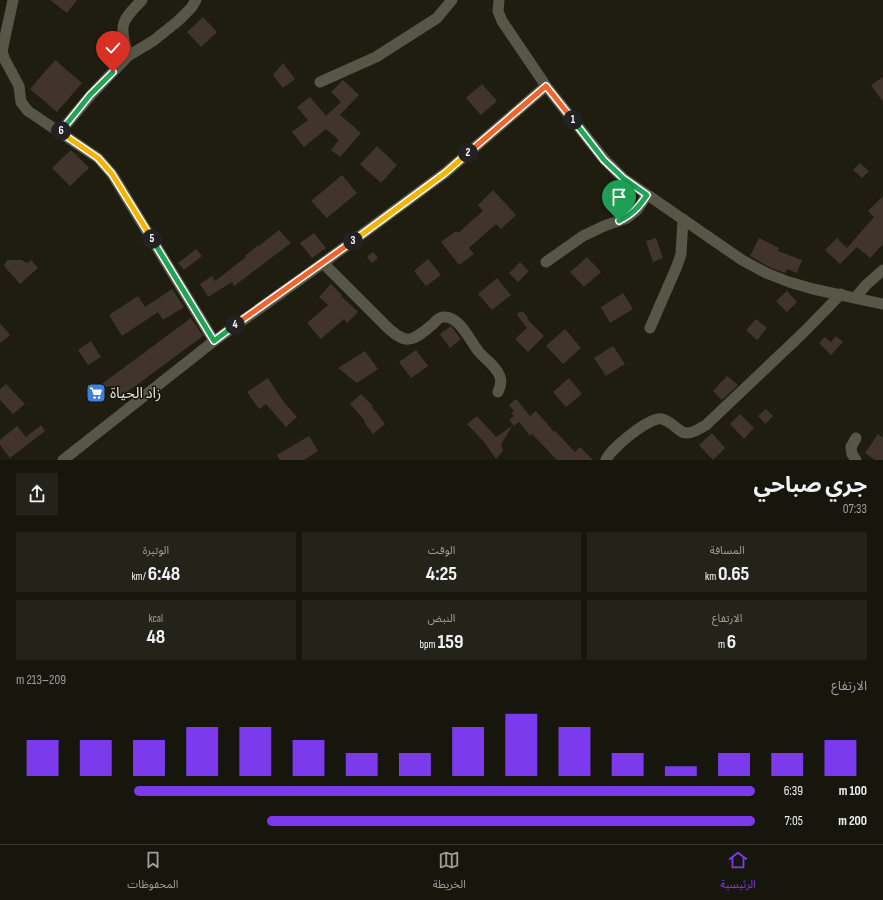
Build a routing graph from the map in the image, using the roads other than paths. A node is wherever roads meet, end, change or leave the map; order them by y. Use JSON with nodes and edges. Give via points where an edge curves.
{"nodes":[{"id":1,"x":12,"y":0,"type":"edge"},
{"id":2,"x":142,"y":0,"type":"edge"},
{"id":3,"x":196,"y":0,"type":"edge"},
{"id":4,"x":452,"y":0,"type":"edge"},
{"id":5,"x":499,"y":0,"type":"edge"},
{"id":6,"x":128,"y":56,"type":"junction"},
{"id":7,"x":320,"y":82,"type":"dead end"},
{"id":8,"x":546,"y":86,"type":"junction"},
{"id":9,"x":60,"y":132,"type":"junction"},
{"id":10,"x":647,"y":195,"type":"junction"},
{"id":11,"x":683,"y":219,"type":"junction"},
{"id":12,"x":546,"y":262,"type":"dead end"},
{"id":13,"x":323,"y":263,"type":"junction"},
{"id":14,"x":883,"y":270,"type":"edge"},
{"id":15,"x":841,"y":294,"type":"junction"},
{"id":16,"x":855,"y":298,"type":"junction"},
{"id":17,"x":883,"y":304,"type":"edge"},
{"id":18,"x":650,"y":328,"type":"dead end"},
{"id":19,"x":214,"y":341,"type":"junction"},
{"id":20,"x":498,"y":392,"type":"dead end"},
{"id":21,"x":856,"y":438,"type":"dead end"},
{"id":22,"x":63,"y":460,"type":"edge"},
{"id":23,"x":606,"y":460,"type":"edge"},
{"id":24,"x":856,"y":460,"type":"edge"}],
"edges":[{"from":1,"to":9,"type":"street","via":[[2,51],[4,58],[19,86],[21,102],[28,111]]},
{"from":2,"to":6,"type":"street","via":[[124,20],[122,30]]},
{"from":3,"to":6,"type":"street","via":[[178,21],[153,41]]},
{"from":4,"to":7,"type":"street","via":[[437,18],[376,57]]},
{"from":5,"to":8,"type":"street","via":[[498,11],[502,21]]},
{"from":6,"to":9,"type":"street","via":[[90,95]]},
{"from":8,"to":10,"type":"street","via":[[604,160]]},
{"from":8,"to":13,"type":"street","via":[[445,173]]},
{"from":9,"to":19,"type":"street","via":[[98,158],[112,174]]},
{"from":10,"to":11,"type":"street"},
{"from":10,"to":12,"type":"street","via":[[637,210],[627,218],[583,236]]},
{"from":11,"to":15,"type":"street","via":[[742,260],[766,273],[813,289]]},
{"from":11,"to":18,"type":"street","via":[[681,254]]},
{"from":13,"to":19,"type":"street"},
{"from":13,"to":20,"type":"street","via":[[393,334],[400,338],[408,340],[418,337],[443,317],[451,318],[458,323],[479,352],[494,366],[502,384]]},
{"from":14,"to":16,"type":"street"},
{"from":15,"to":16,"type":"street"},
{"from":15,"to":23,"type":"street","via":[[706,425],[688,434],[662,419],[654,420],[630,436],[608,455]]},
{"from":16,"to":17,"type":"street"},
{"from":19,"to":22,"type":"street"},
{"from":21,"to":24,"type":"street","via":[[851,447]]}]}
